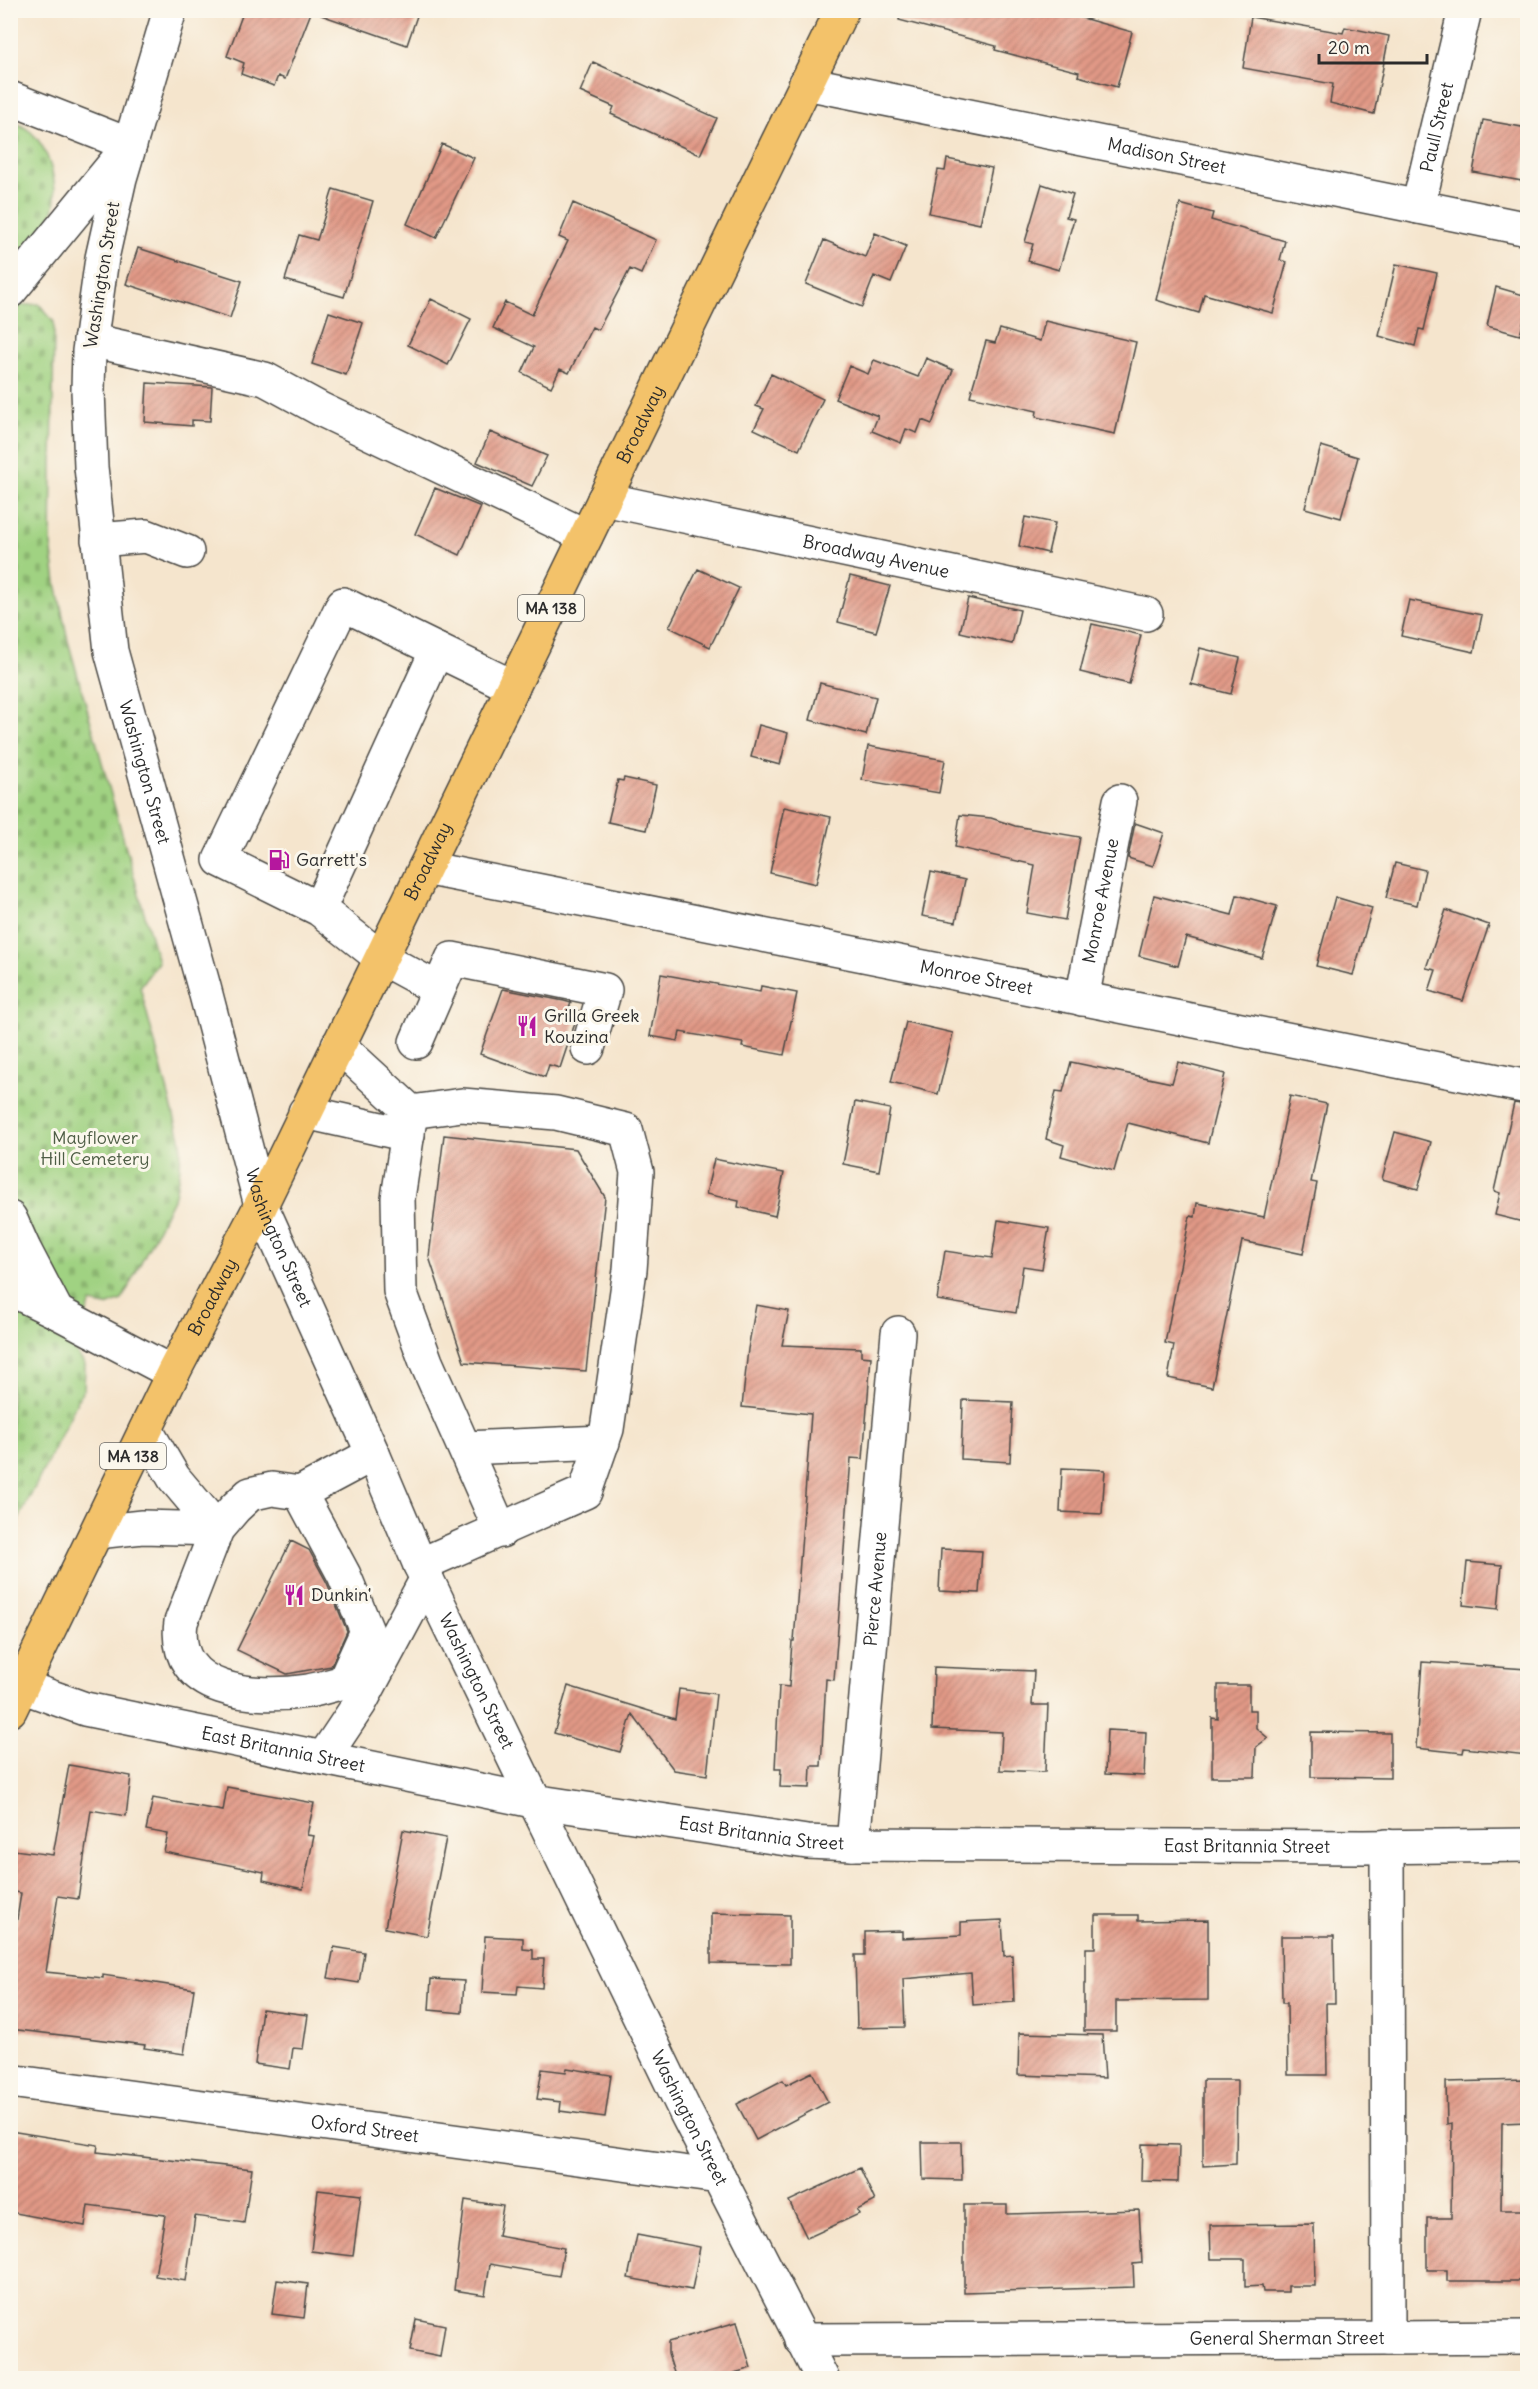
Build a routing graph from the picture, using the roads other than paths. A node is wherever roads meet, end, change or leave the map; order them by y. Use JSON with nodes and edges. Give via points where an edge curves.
{"nodes":[{"id":1,"x":170,"y":10,"type":"edge"},
{"id":2,"x":842,"y":10,"type":"edge"},
{"id":3,"x":1465,"y":10,"type":"edge"},
{"id":4,"x":806,"y":83,"type":"junction"},
{"id":5,"x":10,"y":98,"type":"edge"},
{"id":6,"x":130,"y":145,"type":"junction"},
{"id":7,"x":1419,"y":207,"type":"junction"},
{"id":8,"x":1527,"y":229,"type":"edge"},
{"id":9,"x":10,"y":291,"type":"edge"},
{"id":10,"x":90,"y":340,"type":"junction"},
{"id":11,"x":604,"y":499,"type":"junction"},
{"id":12,"x":586,"y":536,"type":"junction"},
{"id":13,"x":98,"y":540,"type":"junction"},
{"id":14,"x":188,"y":552,"type":"dead end"},
{"id":15,"x":1146,"y":614,"type":"dead end"},
{"id":16,"x":437,"y":650,"type":"junction"},
{"id":17,"x":513,"y":687,"type":"junction"},
{"id":18,"x":1120,"y":801,"type":"dead end"},
{"id":19,"x":220,"y":860,"type":"junction"},
{"id":20,"x":425,"y":868,"type":"junction"},
{"id":21,"x":172,"y":869,"type":"junction"},
{"id":22,"x":319,"y":909,"type":"junction"},
{"id":23,"x":381,"y":958,"type":"junction"},
{"id":24,"x":438,"y":989,"type":"junction"},
{"id":25,"x":1082,"y":999,"type":"junction"},
{"id":26,"x":416,"y":1042,"type":"dead end"},
{"id":27,"x":338,"y":1045,"type":"junction"},
{"id":28,"x":588,"y":1048,"type":"dead end"},
{"id":29,"x":1527,"y":1088,"type":"edge"},
{"id":30,"x":306,"y":1112,"type":"junction"},
{"id":31,"x":409,"y":1123,"type":"junction"},
{"id":32,"x":261,"y":1205,"type":"junction"},
{"id":33,"x":10,"y":1218,"type":"edge"},
{"id":34,"x":10,"y":1289,"type":"edge"},
{"id":35,"x":57,"y":1312,"type":"junction"},
{"id":36,"x":898,"y":1333,"type":"dead end"},
{"id":37,"x":173,"y":1373,"type":"junction"},
{"id":38,"x":146,"y":1430,"type":"junction"},
{"id":39,"x":605,"y":1436,"type":"junction"},
{"id":40,"x":465,"y":1448,"type":"junction"},
{"id":41,"x":373,"y":1454,"type":"junction"},
{"id":42,"x":300,"y":1492,"type":"junction"},
{"id":43,"x":217,"y":1529,"type":"junction"},
{"id":44,"x":501,"y":1531,"type":"junction"},
{"id":45,"x":97,"y":1532,"type":"junction"},
{"id":46,"x":424,"y":1572,"type":"junction"},
{"id":47,"x":14,"y":1692,"type":"edge"},
{"id":48,"x":253,"y":1693,"type":"junction"},
{"id":49,"x":360,"y":1703,"type":"junction"},
{"id":50,"x":324,"y":1758,"type":"junction"},
{"id":51,"x":533,"y":1801,"type":"junction"},
{"id":52,"x":853,"y":1844,"type":"junction"},
{"id":53,"x":1527,"y":1845,"type":"edge"},
{"id":54,"x":1387,"y":1846,"type":"junction"},
{"id":55,"x":10,"y":2082,"type":"edge"},
{"id":56,"x":719,"y":2177,"type":"junction"},
{"id":57,"x":1527,"y":2337,"type":"edge"},
{"id":58,"x":1388,"y":2338,"type":"junction"},
{"id":59,"x":801,"y":2340,"type":"junction"},
{"id":60,"x":822,"y":2379,"type":"edge"}],
"edges":[{"from":1,"to":6,"type":"street","name":"Washington Street"},
{"from":2,"to":4,"type":"main road","name":"Broadway","number":"MA 138"},
{"from":3,"to":7,"type":"street","name":"Paull Street"},
{"from":4,"to":7,"type":"street","name":"Madison Street"},
{"from":4,"to":11,"type":"main road","name":"Broadway","number":"MA 138"},
{"from":5,"to":6,"type":"street"},
{"from":6,"to":9,"type":"street"},
{"from":6,"to":10,"type":"street","name":"Washington Street","via":[[111,212]]},
{"from":7,"to":8,"type":"street","name":"Madison Street"},
{"from":10,"to":12,"type":"street","via":[[265,379]]},
{"from":10,"to":13,"type":"street","name":"Washington Street","via":[[89,429]]},
{"from":11,"to":12,"type":"main road","name":"Broadway","number":"MA 138"},
{"from":11,"to":15,"type":"street","name":"Broadway Avenue"},
{"from":12,"to":17,"type":"main road","name":"Broadway","number":"MA 138"},
{"from":13,"to":14,"type":"street","via":[[146,536]]},
{"from":13,"to":21,"type":"street","name":"Washington Street","via":[[111,651]]},
{"from":16,"to":17,"type":"street"},
{"from":16,"to":19,"type":"street","via":[[343,604]]},
{"from":16,"to":22,"type":"street"},
{"from":17,"to":20,"type":"main road","name":"Broadway","number":"MA 138"},
{"from":18,"to":25,"type":"street","name":"Monroe Avenue"},
{"from":19,"to":21,"type":"street"},
{"from":19,"to":22,"type":"street"},
{"from":20,"to":23,"type":"main road","name":"Broadway","number":"MA 138"},
{"from":20,"to":25,"type":"street","name":"Monroe Street"},
{"from":21,"to":32,"type":"street","name":"Washington Street"},
{"from":22,"to":23,"type":"street"},
{"from":23,"to":24,"type":"street"},
{"from":23,"to":27,"type":"main road","name":"Broadway","number":"MA 138"},
{"from":24,"to":26,"type":"street"},
{"from":24,"to":28,"type":"street","via":[[452,959],[605,990]]},
{"from":25,"to":29,"type":"street","name":"Monroe Street"},
{"from":27,"to":30,"type":"main road","name":"Broadway","number":"MA 138"},
{"from":27,"to":31,"type":"street"},
{"from":30,"to":31,"type":"street"},
{"from":30,"to":32,"type":"main road","name":"Broadway","number":"MA 138"},
{"from":31,"to":39,"type":"street","via":[[462,1105],[556,1113],[626,1130],[637,1172],[630,1270]]},
{"from":31,"to":40,"type":"street","via":[[398,1198],[400,1291],[426,1362]]},
{"from":32,"to":37,"type":"main road","name":"Broadway","number":"MA 138"},
{"from":32,"to":41,"type":"street","name":"Washington Street"},
{"from":33,"to":35,"type":"street"},
{"from":34,"to":35,"type":"street"},
{"from":35,"to":37,"type":"street"},
{"from":36,"to":52,"type":"street","name":"Pierce Avenue"},
{"from":37,"to":38,"type":"main road","name":"Broadway","number":"MA 138"},
{"from":38,"to":43,"type":"street","via":[[174,1478]]},
{"from":38,"to":45,"type":"main road","name":"Broadway","number":"MA 138"},
{"from":39,"to":40,"type":"street"},
{"from":39,"to":44,"type":"street","via":[[585,1492]]},
{"from":40,"to":44,"type":"street"},
{"from":41,"to":42,"type":"street"},
{"from":41,"to":46,"type":"street","name":"Washington Street"},
{"from":42,"to":43,"type":"street","via":[[272,1489],[250,1494]]},
{"from":42,"to":48,"type":"street","via":[[344,1575],[367,1631],[344,1682],[307,1691]]},
{"from":43,"to":45,"type":"street","via":[[142,1527]]},
{"from":43,"to":48,"type":"street","via":[[181,1622],[181,1647],[197,1675],[211,1683]]},
{"from":44,"to":46,"type":"street"},
{"from":45,"to":47,"type":"main road","name":"Broadway","number":"MA 138"},
{"from":46,"to":49,"type":"street"},
{"from":46,"to":51,"type":"street","name":"Washington Street"},
{"from":47,"to":50,"type":"street","name":"East Britannia Street"},
{"from":48,"to":49,"type":"street","via":[[303,1711]]},
{"from":49,"to":50,"type":"street"},
{"from":50,"to":51,"type":"street","name":"East Britannia Street"},
{"from":51,"to":52,"type":"street","name":"East Britannia Street","via":[[807,1842]]},
{"from":51,"to":56,"type":"street","name":"Washington Street"},
{"from":52,"to":54,"type":"street","name":"East Britannia Street"},
{"from":53,"to":54,"type":"street","name":"East Britannia Street"},
{"from":54,"to":58,"type":"street","name":"General Sherman Street"},
{"from":55,"to":56,"type":"street","name":"Oxford Street"},
{"from":56,"to":59,"type":"street","name":"Washington Street"},
{"from":57,"to":58,"type":"street"},
{"from":58,"to":59,"type":"street","name":"General Sherman Street"},
{"from":59,"to":60,"type":"street","name":"Washington Street"}]}
